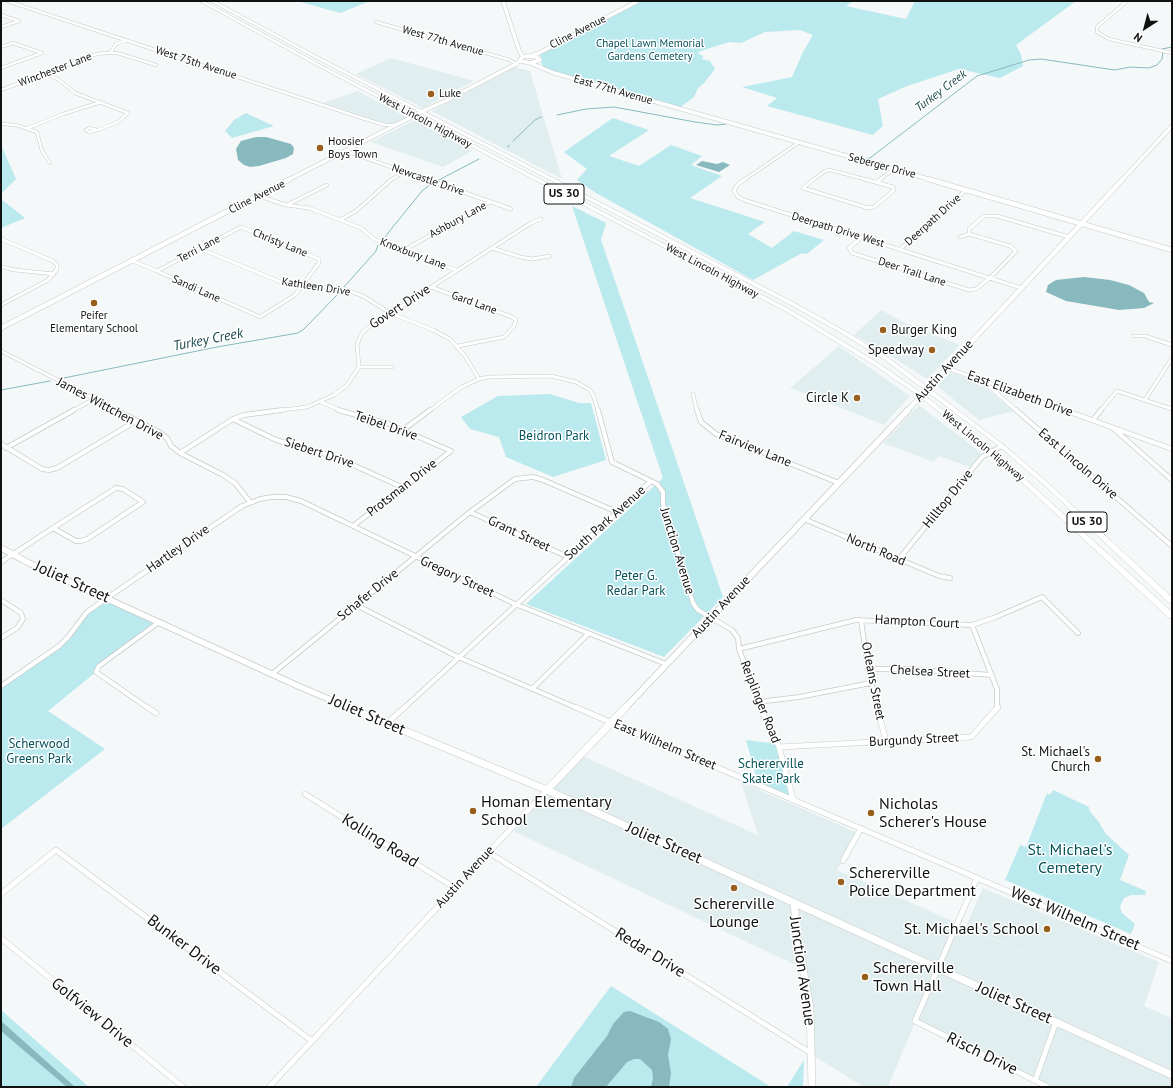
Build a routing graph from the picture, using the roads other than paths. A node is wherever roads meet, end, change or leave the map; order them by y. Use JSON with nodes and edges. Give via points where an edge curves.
{"nodes":[{"id":1,"x":7,"y":1,"type":"edge"},
{"id":2,"x":201,"y":1,"type":"edge"},
{"id":3,"x":212,"y":1,"type":"edge"},
{"id":4,"x":503,"y":1,"type":"edge"},
{"id":5,"x":638,"y":1,"type":"edge"},
{"id":6,"x":1127,"y":1,"type":"edge"},
{"id":7,"x":1,"y":15,"type":"edge"},
{"id":8,"x":376,"y":22,"type":"dead end"},
{"id":9,"x":1,"y":27,"type":"edge"},
{"id":10,"x":126,"y":40,"type":"junction"},
{"id":11,"x":1,"y":47,"type":"edge"},
{"id":12,"x":519,"y":50,"type":"junction"},
{"id":13,"x":110,"y":53,"type":"junction"},
{"id":14,"x":1172,"y":53,"type":"edge"},
{"id":15,"x":538,"y":55,"type":"junction"},
{"id":16,"x":529,"y":56,"type":"junction"},
{"id":17,"x":521,"y":59,"type":"junction"},
{"id":18,"x":510,"y":60,"type":"junction"},
{"id":19,"x":538,"y":62,"type":"junction"},
{"id":20,"x":529,"y":63,"type":"junction"},
{"id":21,"x":516,"y":64,"type":"junction"},
{"id":22,"x":156,"y":65,"type":"dead end"},
{"id":23,"x":1,"y":68,"type":"edge"},
{"id":24,"x":542,"y":68,"type":"junction"},
{"id":25,"x":44,"y":74,"type":"junction"},
{"id":26,"x":1,"y":90,"type":"edge"},
{"id":27,"x":101,"y":102,"type":"junction"},
{"id":28,"x":683,"y":110,"type":"joint"},
{"id":29,"x":422,"y":112,"type":"junction"},
{"id":30,"x":416,"y":116,"type":"junction"},
{"id":31,"x":1,"y":124,"type":"edge"},
{"id":32,"x":385,"y":125,"type":"junction"},
{"id":33,"x":397,"y":125,"type":"junction"},
{"id":34,"x":1172,"y":126,"type":"edge"},
{"id":35,"x":28,"y":128,"type":"junction"},
{"id":36,"x":98,"y":130,"type":"dead end"},
{"id":37,"x":388,"y":130,"type":"junction"},
{"id":38,"x":798,"y":143,"type":"junction"},
{"id":39,"x":345,"y":152,"type":"junction"},
{"id":40,"x":50,"y":163,"type":"dead end"},
{"id":41,"x":894,"y":169,"type":"junction"},
{"id":42,"x":403,"y":172,"type":"junction"},
{"id":43,"x":877,"y":182,"type":"junction"},
{"id":44,"x":327,"y":185,"type":"dead end"},
{"id":45,"x":966,"y":190,"type":"junction"},
{"id":46,"x":260,"y":196,"type":"junction"},
{"id":47,"x":490,"y":202,"type":"junction"},
{"id":48,"x":286,"y":206,"type":"junction"},
{"id":49,"x":511,"y":209,"type":"dead end"},
{"id":50,"x":541,"y":219,"type":"dead end"},
{"id":51,"x":340,"y":220,"type":"junction"},
{"id":52,"x":1081,"y":224,"type":"junction"},
{"id":53,"x":241,"y":227,"type":"joint"},
{"id":54,"x":969,"y":234,"type":"junction"},
{"id":55,"x":862,"y":237,"type":"junction"},
{"id":56,"x":960,"y":237,"type":"dead end"},
{"id":57,"x":1069,"y":237,"type":"junction"},
{"id":58,"x":1,"y":239,"type":"edge"},
{"id":59,"x":492,"y":248,"type":"junction"},
{"id":60,"x":200,"y":249,"type":"junction"},
{"id":61,"x":900,"y":249,"type":"junction"},
{"id":62,"x":404,"y":250,"type":"junction"},
{"id":63,"x":1172,"y":250,"type":"edge"},
{"id":64,"x":550,"y":256,"type":"dead end"},
{"id":65,"x":133,"y":260,"type":"junction"},
{"id":66,"x":2,"y":267,"type":"dead end"},
{"id":67,"x":456,"y":270,"type":"junction"},
{"id":68,"x":157,"y":271,"type":"junction"},
{"id":69,"x":54,"y":274,"type":"junction"},
{"id":70,"x":990,"y":278,"type":"junction"},
{"id":71,"x":302,"y":285,"type":"junction"},
{"id":72,"x":431,"y":287,"type":"junction"},
{"id":73,"x":1021,"y":288,"type":"junction"},
{"id":74,"x":1,"y":305,"type":"edge"},
{"id":75,"x":390,"y":313,"type":"junction"},
{"id":76,"x":1,"y":328,"type":"edge"},
{"id":77,"x":1134,"y":336,"type":"dead end"},
{"id":78,"x":1172,"y":345,"type":"edge"},
{"id":79,"x":458,"y":346,"type":"junction"},
{"id":80,"x":1,"y":351,"type":"edge"},
{"id":81,"x":1172,"y":358,"type":"edge"},
{"id":82,"x":359,"y":367,"type":"junction"},
{"id":83,"x":392,"y":368,"type":"dead end"},
{"id":84,"x":947,"y":368,"type":"junction"},
{"id":85,"x":479,"y":379,"type":"junction"},
{"id":86,"x":984,"y":382,"type":"junction"},
{"id":87,"x":928,"y":389,"type":"junction"},
{"id":88,"x":694,"y":394,"type":"dead end"},
{"id":89,"x":921,"y":395,"type":"junction"},
{"id":90,"x":94,"y":399,"type":"junction"},
{"id":91,"x":1145,"y":400,"type":"junction"},
{"id":92,"x":321,"y":402,"type":"junction"},
{"id":93,"x":1172,"y":408,"type":"edge"},
{"id":94,"x":233,"y":419,"type":"junction"},
{"id":95,"x":1093,"y":420,"type":"junction"},
{"id":96,"x":136,"y":421,"type":"junction"},
{"id":97,"x":1111,"y":427,"type":"junction"},
{"id":98,"x":403,"y":430,"type":"junction"},
{"id":99,"x":1,"y":444,"type":"edge"},
{"id":100,"x":1002,"y":446,"type":"junction"},
{"id":101,"x":6,"y":448,"type":"junction"},
{"id":102,"x":1172,"y":449,"type":"edge"},
{"id":103,"x":451,"y":451,"type":"joint"},
{"id":104,"x":991,"y":451,"type":"junction"},
{"id":105,"x":180,"y":453,"type":"junction"},
{"id":106,"x":1172,"y":480,"type":"edge"},
{"id":107,"x":651,"y":481,"type":"junction"},
{"id":108,"x":839,"y":482,"type":"junction"},
{"id":109,"x":404,"y":488,"type":"junction"},
{"id":110,"x":250,"y":502,"type":"junction"},
{"id":111,"x":470,"y":512,"type":"junction"},
{"id":112,"x":617,"y":512,"type":"junction"},
{"id":113,"x":804,"y":520,"type":"junction"},
{"id":114,"x":353,"y":526,"type":"junction"},
{"id":115,"x":53,"y":528,"type":"junction"},
{"id":116,"x":1172,"y":546,"type":"edge"},
{"id":117,"x":1,"y":548,"type":"edge"},
{"id":118,"x":12,"y":554,"type":"junction"},
{"id":119,"x":415,"y":557,"type":"junction"},
{"id":120,"x":568,"y":557,"type":"junction"},
{"id":121,"x":899,"y":559,"type":"junction"},
{"id":122,"x":1,"y":562,"type":"edge"},
{"id":123,"x":950,"y":578,"type":"dead end"},
{"id":124,"x":107,"y":598,"type":"junction"},
{"id":125,"x":1,"y":600,"type":"edge"},
{"id":126,"x":1172,"y":601,"type":"edge"},
{"id":127,"x":515,"y":604,"type":"junction"},
{"id":128,"x":356,"y":605,"type":"junction"},
{"id":129,"x":1172,"y":616,"type":"edge"},
{"id":130,"x":711,"y":617,"type":"junction"},
{"id":131,"x":861,"y":620,"type":"junction"},
{"id":132,"x":159,"y":622,"type":"junction"},
{"id":133,"x":972,"y":625,"type":"junction"},
{"id":134,"x":1078,"y":633,"type":"dead end"},
{"id":135,"x":588,"y":634,"type":"junction"},
{"id":136,"x":1,"y":638,"type":"edge"},
{"id":137,"x":739,"y":649,"type":"junction"},
{"id":138,"x":458,"y":657,"type":"junction"},
{"id":139,"x":666,"y":664,"type":"junction"},
{"id":140,"x":868,"y":669,"type":"junction"},
{"id":141,"x":272,"y":674,"type":"junction"},
{"id":142,"x":992,"y":675,"type":"junction"},
{"id":143,"x":871,"y":683,"type":"junction"},
{"id":144,"x":1,"y":686,"type":"edge"},
{"id":145,"x":532,"y":689,"type":"junction"},
{"id":146,"x":758,"y":702,"type":"junction"},
{"id":147,"x":156,"y":713,"type":"dead end"},
{"id":148,"x":612,"y":722,"type":"junction"},
{"id":149,"x":387,"y":723,"type":"junction"},
{"id":150,"x":886,"y":741,"type":"junction"},
{"id":151,"x":779,"y":747,"type":"junction"},
{"id":152,"x":547,"y":790,"type":"junction"},
{"id":153,"x":304,"y":794,"type":"dead end"},
{"id":154,"x":793,"y":799,"type":"junction"},
{"id":155,"x":861,"y":828,"type":"junction"},
{"id":156,"x":488,"y":852,"type":"junction"},
{"id":157,"x":843,"y":861,"type":"dead end"},
{"id":158,"x":977,"y":878,"type":"junction"},
{"id":159,"x":455,"y":888,"type":"junction"},
{"id":160,"x":1,"y":894,"type":"edge"},
{"id":161,"x":794,"y":903,"type":"junction"},
{"id":162,"x":1,"y":938,"type":"edge"},
{"id":163,"x":1172,"y":961,"type":"edge"},
{"id":164,"x":938,"y":969,"type":"junction"},
{"id":165,"x":1056,"y":1022,"type":"junction"},
{"id":166,"x":312,"y":1041,"type":"junction"},
{"id":167,"x":811,"y":1054,"type":"junction"},
{"id":168,"x":1172,"y":1075,"type":"edge"},
{"id":169,"x":1035,"y":1080,"type":"junction"},
{"id":170,"x":184,"y":1087,"type":"edge"},
{"id":171,"x":269,"y":1087,"type":"edge"},
{"id":172,"x":812,"y":1087,"type":"edge"},
{"id":173,"x":1048,"y":1087,"type":"edge"}],
"edges":[{"from":1,"to":10,"type":"street","name":"West 75th Avenue"},
{"from":2,"to":30,"type":"main road","name":"West Lincoln Highway","number":"US 30"},
{"from":3,"to":29,"type":"main road","name":"West Lincoln Highway","number":"US 30"},
{"from":4,"to":12,"type":"street"},
{"from":5,"to":15,"type":"street","name":"Cline Avenue"},
{"from":6,"to":14,"type":"street","via":[[1097,28],[1099,34],[1109,39]]},
{"from":7,"to":9,"type":"street","via":[[19,21]]},
{"from":8,"to":18,"type":"street","name":"West 77th Avenue"},
{"from":10,"to":13,"type":"street","via":[[116,44]]},
{"from":10,"to":32,"type":"street","name":"West 75th Avenue"},
{"from":11,"to":23,"type":"street","via":[[13,43],[42,53]]},
{"from":12,"to":16,"type":"street"},
{"from":12,"to":17,"type":"street"},
{"from":13,"to":22,"type":"street"},
{"from":13,"to":25,"type":"street","name":"Winchester Lane","via":[[93,55]]},
{"from":15,"to":16,"type":"street"},
{"from":15,"to":19,"type":"street"},
{"from":16,"to":17,"type":"street"},
{"from":17,"to":18,"type":"street","name":"West 77th Avenue"},
{"from":17,"to":20,"type":"street","name":"East 77th Avenue"},
{"from":17,"to":21,"type":"street","name":"Cline Avenue"},
{"from":18,"to":21,"type":"street","name":"West 77th Avenue"},
{"from":19,"to":20,"type":"street","name":"Cline Avenue"},
{"from":19,"to":24,"type":"street"},
{"from":20,"to":21,"type":"street","name":"Cline Avenue"},
{"from":20,"to":24,"type":"street","name":"East 77th Avenue"},
{"from":21,"to":29,"type":"street","name":"Cline Avenue"},
{"from":24,"to":28,"type":"street","name":"East 77th Avenue"},
{"from":25,"to":26,"type":"street","name":"Winchester Lane"},
{"from":25,"to":27,"type":"street","via":[[58,79],[75,93]]},
{"from":27,"to":35,"type":"street"},
{"from":27,"to":36,"type":"street","via":[[128,113],[124,118]]},
{"from":28,"to":38,"type":"street","name":"Seberger Drive"},
{"from":29,"to":30,"type":"street","name":"Cline Avenue"},
{"from":29,"to":87,"type":"main road","name":"West Lincoln Highway","number":"US 30","via":[[789,302],[843,332]]},
{"from":30,"to":33,"type":"street","name":"Cline Avenue"},
{"from":30,"to":89,"type":"main road","name":"West Lincoln Highway","number":"US 30","via":[[790,312],[876,364]]},
{"from":31,"to":35,"type":"street"},
{"from":32,"to":33,"type":"street","name":"West 75th Avenue"},
{"from":32,"to":37,"type":"street"},
{"from":33,"to":37,"type":"street","name":"Cline Avenue"},
{"from":34,"to":52,"type":"street","name":"Austin Avenue"},
{"from":35,"to":40,"type":"street","via":[[37,132],[42,151]]},
{"from":37,"to":39,"type":"street","name":"Cline Avenue"},
{"from":38,"to":41,"type":"street","name":"Seberger Drive"},
{"from":38,"to":55,"type":"street","name":"Deerpath Drive West","via":[[737,185],[734,191],[736,194],[744,200]]},
{"from":39,"to":42,"type":"street","name":"Newcastle Drive"},
{"from":39,"to":46,"type":"street","name":"Cline Avenue"},
{"from":41,"to":43,"type":"street"},
{"from":41,"to":45,"type":"street","name":"Seberger Drive"},
{"from":42,"to":47,"type":"street","name":"Newcastle Drive"},
{"from":42,"to":51,"type":"street","via":[[392,178],[356,211]]},
{"from":43,"to":43,"type":"street","via":[[894,187],[894,190],[874,207],[868,208],[803,188],[830,170]]},
{"from":44,"to":48,"type":"street"},
{"from":45,"to":52,"type":"street","name":"Seberger Drive"},
{"from":45,"to":61,"type":"street","name":"Deerpath Drive"},
{"from":46,"to":48,"type":"street","name":"Knoxbury Lane"},
{"from":46,"to":65,"type":"street","name":"Cline Avenue"},
{"from":47,"to":49,"type":"street","name":"Newcastle Drive"},
{"from":47,"to":62,"type":"street","name":"Ashbury Lane"},
{"from":48,"to":51,"type":"street","name":"Knoxbury Lane","via":[[309,208]]},
{"from":50,"to":59,"type":"street","name":"Govert Drive"},
{"from":51,"to":62,"type":"street","name":"Knoxbury Lane","via":[[361,228],[374,239]]},
{"from":52,"to":57,"type":"street","name":"Austin Avenue"},
{"from":52,"to":63,"type":"street"},
{"from":53,"to":60,"type":"street","name":"Terri Lane"},
{"from":53,"to":71,"type":"street","name":"Christy Lane","via":[[319,259],[319,263]]},
{"from":54,"to":56,"type":"street"},
{"from":54,"to":57,"type":"street","via":[[969,230],[982,217],[990,215]]},
{"from":54,"to":70,"type":"street","via":[[1016,251]]},
{"from":55,"to":61,"type":"street","name":"Deerpath Drive West"},
{"from":55,"to":70,"type":"street","name":"Deer Trail Lane","via":[[849,248],[852,252],[962,288],[976,288]]},
{"from":57,"to":73,"type":"street","name":"Austin Avenue"},
{"from":58,"to":69,"type":"street","via":[[53,261],[58,269]]},
{"from":59,"to":64,"type":"street","via":[[532,259]]},
{"from":59,"to":67,"type":"street","name":"Govert Drive"},
{"from":60,"to":68,"type":"street","name":"Terri Lane"},
{"from":60,"to":71,"type":"street","name":"Kathleen Drive","via":[[273,279]]},
{"from":61,"to":70,"type":"street","name":"Deerpath Drive West"},
{"from":62,"to":67,"type":"street","name":"Knoxbury Lane"},
{"from":65,"to":68,"type":"street","name":"Sandi Lane"},
{"from":65,"to":76,"type":"street","name":"Cline Avenue"},
{"from":66,"to":69,"type":"street"},
{"from":67,"to":72,"type":"street","name":"Govert Drive"},
{"from":68,"to":71,"type":"street","name":"Sandi Lane","via":[[260,317],[295,295]]},
{"from":69,"to":74,"type":"street","via":[[40,285]]},
{"from":70,"to":73,"type":"street","name":"Deerpath Drive West"},
{"from":71,"to":75,"type":"street","name":"Kathleen Drive","via":[[352,291]]},
{"from":72,"to":75,"type":"street","name":"Govert Drive"},
{"from":72,"to":79,"type":"street","name":"Gard Lane","via":[[516,320],[504,337]]},
{"from":73,"to":84,"type":"street","name":"Austin Avenue"},
{"from":75,"to":79,"type":"street","name":"Kathleen Drive","via":[[443,334]]},
{"from":75,"to":82,"type":"street","name":"Govert Drive","via":[[362,333],[357,344]]},
{"from":77,"to":78,"type":"street","via":[[1145,336]]},
{"from":79,"to":85,"type":"street","name":"Kathleen Drive"},
{"from":80,"to":90,"type":"street","name":"James Wittchen Drive"},
{"from":81,"to":91,"type":"street"},
{"from":82,"to":83,"type":"street"},
{"from":82,"to":92,"type":"street","via":[[347,385]]},
{"from":84,"to":86,"type":"street","name":"East Elizabeth Drive"},
{"from":84,"to":87,"type":"street","name":"Austin Avenue"},
{"from":85,"to":98,"type":"street","name":"South Park Avenue","via":[[460,388]]},
{"from":85,"to":107,"type":"street","name":"South Park Avenue","via":[[551,376],[584,385],[594,397],[612,462]]},
{"from":86,"to":95,"type":"street","name":"East Elizabeth Drive"},
{"from":86,"to":116,"type":"street","name":"East Lincoln Drive"},
{"from":87,"to":89,"type":"street","name":"Austin Avenue"},
{"from":87,"to":100,"type":"main road","name":"West Lincoln Highway","number":"US 30"},
{"from":88,"to":108,"type":"street","name":"Fairview Lane","via":[[694,403],[701,422],[716,434]]},
{"from":89,"to":104,"type":"main road","name":"West Lincoln Highway","number":"US 30"},
{"from":89,"to":108,"type":"street","name":"Austin Avenue"},
{"from":90,"to":96,"type":"street","name":"James Wittchen Drive"},
{"from":90,"to":101,"type":"street"},
{"from":91,"to":93,"type":"street"},
{"from":91,"to":95,"type":"street","via":[[1116,391]]},
{"from":92,"to":94,"type":"street","via":[[296,409],[244,415]]},
{"from":92,"to":98,"type":"street","name":"Teibel Drive","via":[[334,409]]},
{"from":94,"to":105,"type":"street"},
{"from":94,"to":109,"type":"street","name":"Siebert Drive","via":[[276,440],[334,456]]},
{"from":95,"to":97,"type":"street","name":"East Elizabeth Drive"},
{"from":96,"to":101,"type":"street","via":[[57,468],[49,470]]},
{"from":96,"to":105,"type":"street","name":"James Wittchen Drive","via":[[159,432]]},
{"from":97,"to":102,"type":"street","name":"East Elizabeth Drive"},
{"from":97,"to":106,"type":"street"},
{"from":98,"to":103,"type":"street","name":"Teibel Drive"},
{"from":99,"to":101,"type":"street"},
{"from":100,"to":104,"type":"street","name":"Hilltop Drive"},
{"from":100,"to":126,"type":"main road","name":"West Lincoln Highway","number":"US 30"},
{"from":103,"to":109,"type":"street","name":"Protsman Drive"},
{"from":104,"to":121,"type":"street","name":"Hilltop Drive","via":[[982,457]]},
{"from":104,"to":129,"type":"main road","name":"West Lincoln Highway","number":"US 30"},
{"from":105,"to":110,"type":"street","name":"James Wittchen Drive","via":[[235,483]]},
{"from":107,"to":112,"type":"street","name":"South Park Avenue"},
{"from":107,"to":130,"type":"street","name":"Junction Avenue","via":[[661,487],[663,492],[663,504],[693,603],[698,610]]},
{"from":108,"to":113,"type":"street","name":"Austin Avenue"},
{"from":109,"to":114,"type":"street","name":"Protsman Drive"},
{"from":110,"to":114,"type":"street","name":"Gregory Street","via":[[286,497],[301,501]]},
{"from":110,"to":124,"type":"street","name":"Hartley Drive","via":[[228,514]]},
{"from":111,"to":112,"type":"street","name":"Schafer Drive","via":[[506,484],[525,477],[543,480]]},
{"from":111,"to":119,"type":"street","name":"Schafer Drive"},
{"from":111,"to":120,"type":"street","name":"Grant Street"},
{"from":112,"to":120,"type":"street","name":"South Park Avenue"},
{"from":113,"to":121,"type":"street","name":"North Road"},
{"from":113,"to":130,"type":"street","name":"Austin Avenue"},
{"from":114,"to":119,"type":"street","name":"Gregory Street"},
{"from":115,"to":115,"type":"street","via":[[116,488],[123,489],[142,502],[81,541],[76,541]]},
{"from":115,"to":118,"type":"street"},
{"from":117,"to":118,"type":"street","name":"Joliet Street"},
{"from":118,"to":122,"type":"street"},
{"from":118,"to":124,"type":"street","name":"Joliet Street"},
{"from":119,"to":127,"type":"street","name":"Gregory Street"},
{"from":119,"to":128,"type":"street","name":"Schafer Drive"},
{"from":120,"to":127,"type":"street","name":"South Park Avenue"},
{"from":121,"to":123,"type":"street","name":"North Road"},
{"from":124,"to":132,"type":"street","name":"Joliet Street"},
{"from":124,"to":144,"type":"street","name":"Hartley Drive","via":[[87,612],[59,646]]},
{"from":125,"to":136,"type":"street","via":[[21,613],[23,619],[16,628]]},
{"from":127,"to":135,"type":"street","name":"Gregory Street"},
{"from":127,"to":138,"type":"street","name":"South Park Avenue"},
{"from":128,"to":138,"type":"street","name":"East Wilhelm Street"},
{"from":128,"to":141,"type":"street","name":"Schafer Drive"},
{"from":130,"to":137,"type":"street","name":"Reiplinger Road","via":[[732,630],[738,638]]},
{"from":130,"to":139,"type":"street","name":"Austin Avenue"},
{"from":131,"to":133,"type":"street","name":"Hampton Court"},
{"from":131,"to":137,"type":"street","name":"Hampton Court"},
{"from":131,"to":140,"type":"street","name":"Orleans Street"},
{"from":132,"to":141,"type":"street","name":"Joliet Street"},
{"from":132,"to":147,"type":"street","via":[[100,666],[96,672]]},
{"from":133,"to":134,"type":"street","name":"Hampton Court","via":[[1042,597]]},
{"from":133,"to":142,"type":"street","name":"Burgundy Street"},
{"from":135,"to":139,"type":"street","name":"Gregory Street"},
{"from":135,"to":145,"type":"street"},
{"from":137,"to":146,"type":"street","name":"Reiplinger Road"},
{"from":138,"to":145,"type":"street","name":"East Wilhelm Street"},
{"from":138,"to":149,"type":"street","name":"South Park Avenue"},
{"from":139,"to":148,"type":"street","name":"Austin Avenue"},
{"from":140,"to":142,"type":"street","name":"Chelsea Street"},
{"from":140,"to":143,"type":"street","name":"Orleans Street"},
{"from":141,"to":149,"type":"street","name":"Joliet Street"},
{"from":142,"to":150,"type":"street","name":"Burgundy Street","via":[[997,689],[998,707],[971,737]]},
{"from":143,"to":146,"type":"street","name":"Chelsea Street"},
{"from":143,"to":150,"type":"street","name":"Orleans Street"},
{"from":145,"to":148,"type":"street","name":"East Wilhelm Street"},
{"from":146,"to":151,"type":"street","name":"Reiplinger Road"},
{"from":148,"to":152,"type":"street","name":"Austin Avenue"},
{"from":148,"to":154,"type":"street","name":"East Wilhelm Street"},
{"from":149,"to":152,"type":"street","name":"Joliet Street"},
{"from":150,"to":151,"type":"street","name":"Burgundy Street"},
{"from":151,"to":154,"type":"street","name":"Reiplinger Road"},
{"from":152,"to":156,"type":"street","name":"Austin Avenue"},
{"from":152,"to":161,"type":"street","name":"Joliet Street"},
{"from":153,"to":159,"type":"street","name":"Kolling Road"},
{"from":154,"to":155,"type":"street","name":"East Wilhelm Street"},
{"from":155,"to":157,"type":"street"},
{"from":155,"to":158,"type":"street","name":"East Wilhelm Street"},
{"from":156,"to":159,"type":"street","name":"Austin Avenue"},
{"from":156,"to":167,"type":"street","name":"Redar Drive"},
{"from":158,"to":163,"type":"street","name":"West Wilhelm Street"},
{"from":158,"to":164,"type":"street"},
{"from":159,"to":166,"type":"street","name":"Austin Avenue"},
{"from":160,"to":166,"type":"street","name":"Bunker Drive","via":[[56,850]]},
{"from":161,"to":164,"type":"street","name":"Joliet Street"},
{"from":161,"to":167,"type":"street","name":"Junction Avenue","via":[[810,1008]]},
{"from":162,"to":170,"type":"street","name":"Golfview Drive"},
{"from":164,"to":165,"type":"street","name":"Joliet Street"},
{"from":164,"to":169,"type":"street","name":"Risch Drive","via":[[915,1021]]},
{"from":165,"to":168,"type":"street","name":"Joliet Street"},
{"from":165,"to":169,"type":"street"},
{"from":166,"to":171,"type":"street","name":"Austin Avenue"},
{"from":167,"to":172,"type":"street","name":"Junction Avenue"},
{"from":169,"to":173,"type":"street","name":"Risch Drive"}]}
